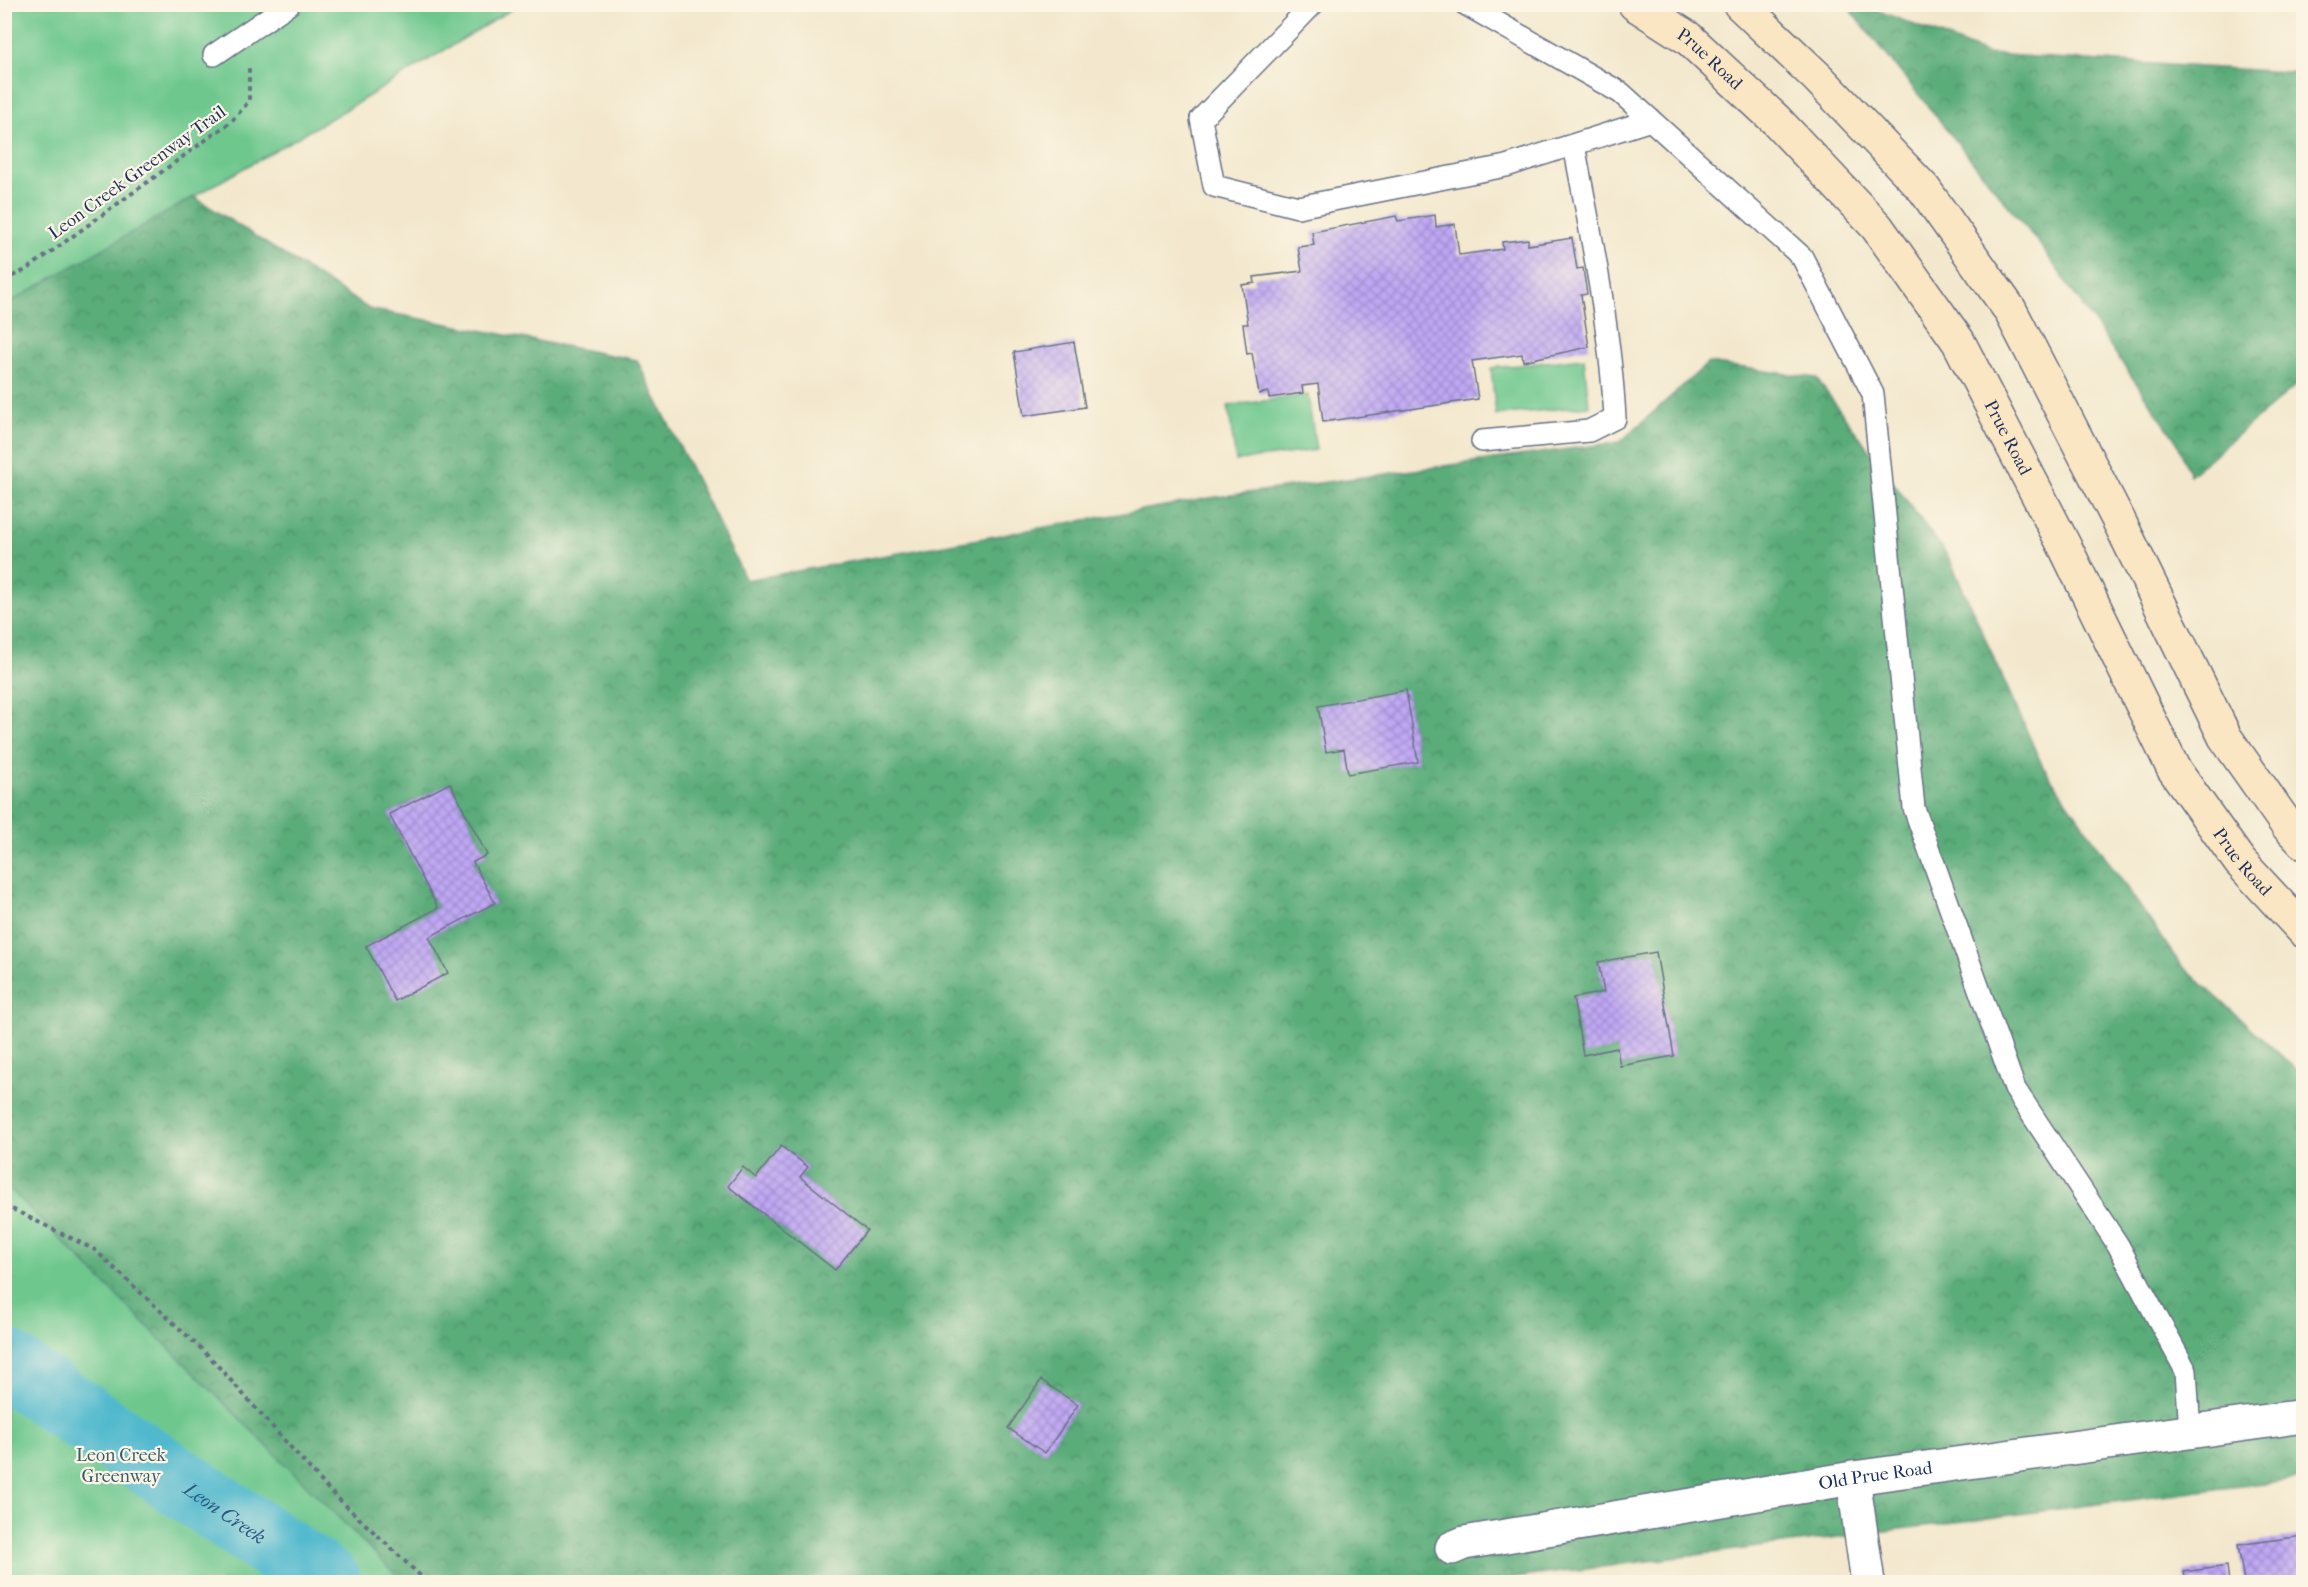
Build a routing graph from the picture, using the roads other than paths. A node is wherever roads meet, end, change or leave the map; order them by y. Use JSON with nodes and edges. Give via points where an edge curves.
{"nodes":[{"id":1,"x":289,"y":4,"type":"edge"},
{"id":2,"x":1313,"y":4,"type":"edge"},
{"id":3,"x":1465,"y":4,"type":"edge"},
{"id":4,"x":1635,"y":4,"type":"edge"},
{"id":5,"x":1740,"y":4,"type":"edge"},
{"id":6,"x":214,"y":55,"type":"dead end"},
{"id":7,"x":1652,"y":120,"type":"junction"},
{"id":8,"x":1574,"y":145,"type":"junction"},
{"id":9,"x":1482,"y":441,"type":"dead end"},
{"id":10,"x":2304,"y":843,"type":"edge"},
{"id":11,"x":2304,"y":931,"type":"edge"},
{"id":12,"x":2304,"y":1416,"type":"edge"},
{"id":13,"x":2190,"y":1431,"type":"junction"},
{"id":14,"x":1853,"y":1478,"type":"junction"},
{"id":15,"x":1452,"y":1548,"type":"dead end"},
{"id":16,"x":1868,"y":1582,"type":"edge"}],
"edges":[{"from":1,"to":6,"type":"lane"},
{"from":2,"to":8,"type":"lane","via":[[1201,119],[1214,186],[1298,207],[1506,166]]},
{"from":3,"to":7,"type":"lane","via":[[1621,93]]},
{"from":4,"to":11,"type":"main road","name":"Prue Road","via":[[1688,38],[1776,120],[1877,227],[1958,341],[2173,768],[2240,862]]},
{"from":5,"to":10,"type":"main road","via":[[1818,78],[1923,189],[2010,310],[2225,737]]},
{"from":7,"to":8,"type":"lane"},
{"from":7,"to":13,"type":"lane","via":[[1802,257],[1874,394],[1914,808],[2015,1089],[2118,1245],[2186,1371]]},
{"from":8,"to":9,"type":"lane","via":[[1593,246],[1616,418],[1589,430]]},
{"from":12,"to":13,"type":"street","name":"Old Prue Road"},
{"from":13,"to":14,"type":"street","name":"Old Prue Road"},
{"from":14,"to":15,"type":"street","name":"Old Prue Road"},
{"from":14,"to":16,"type":"street"}]}
